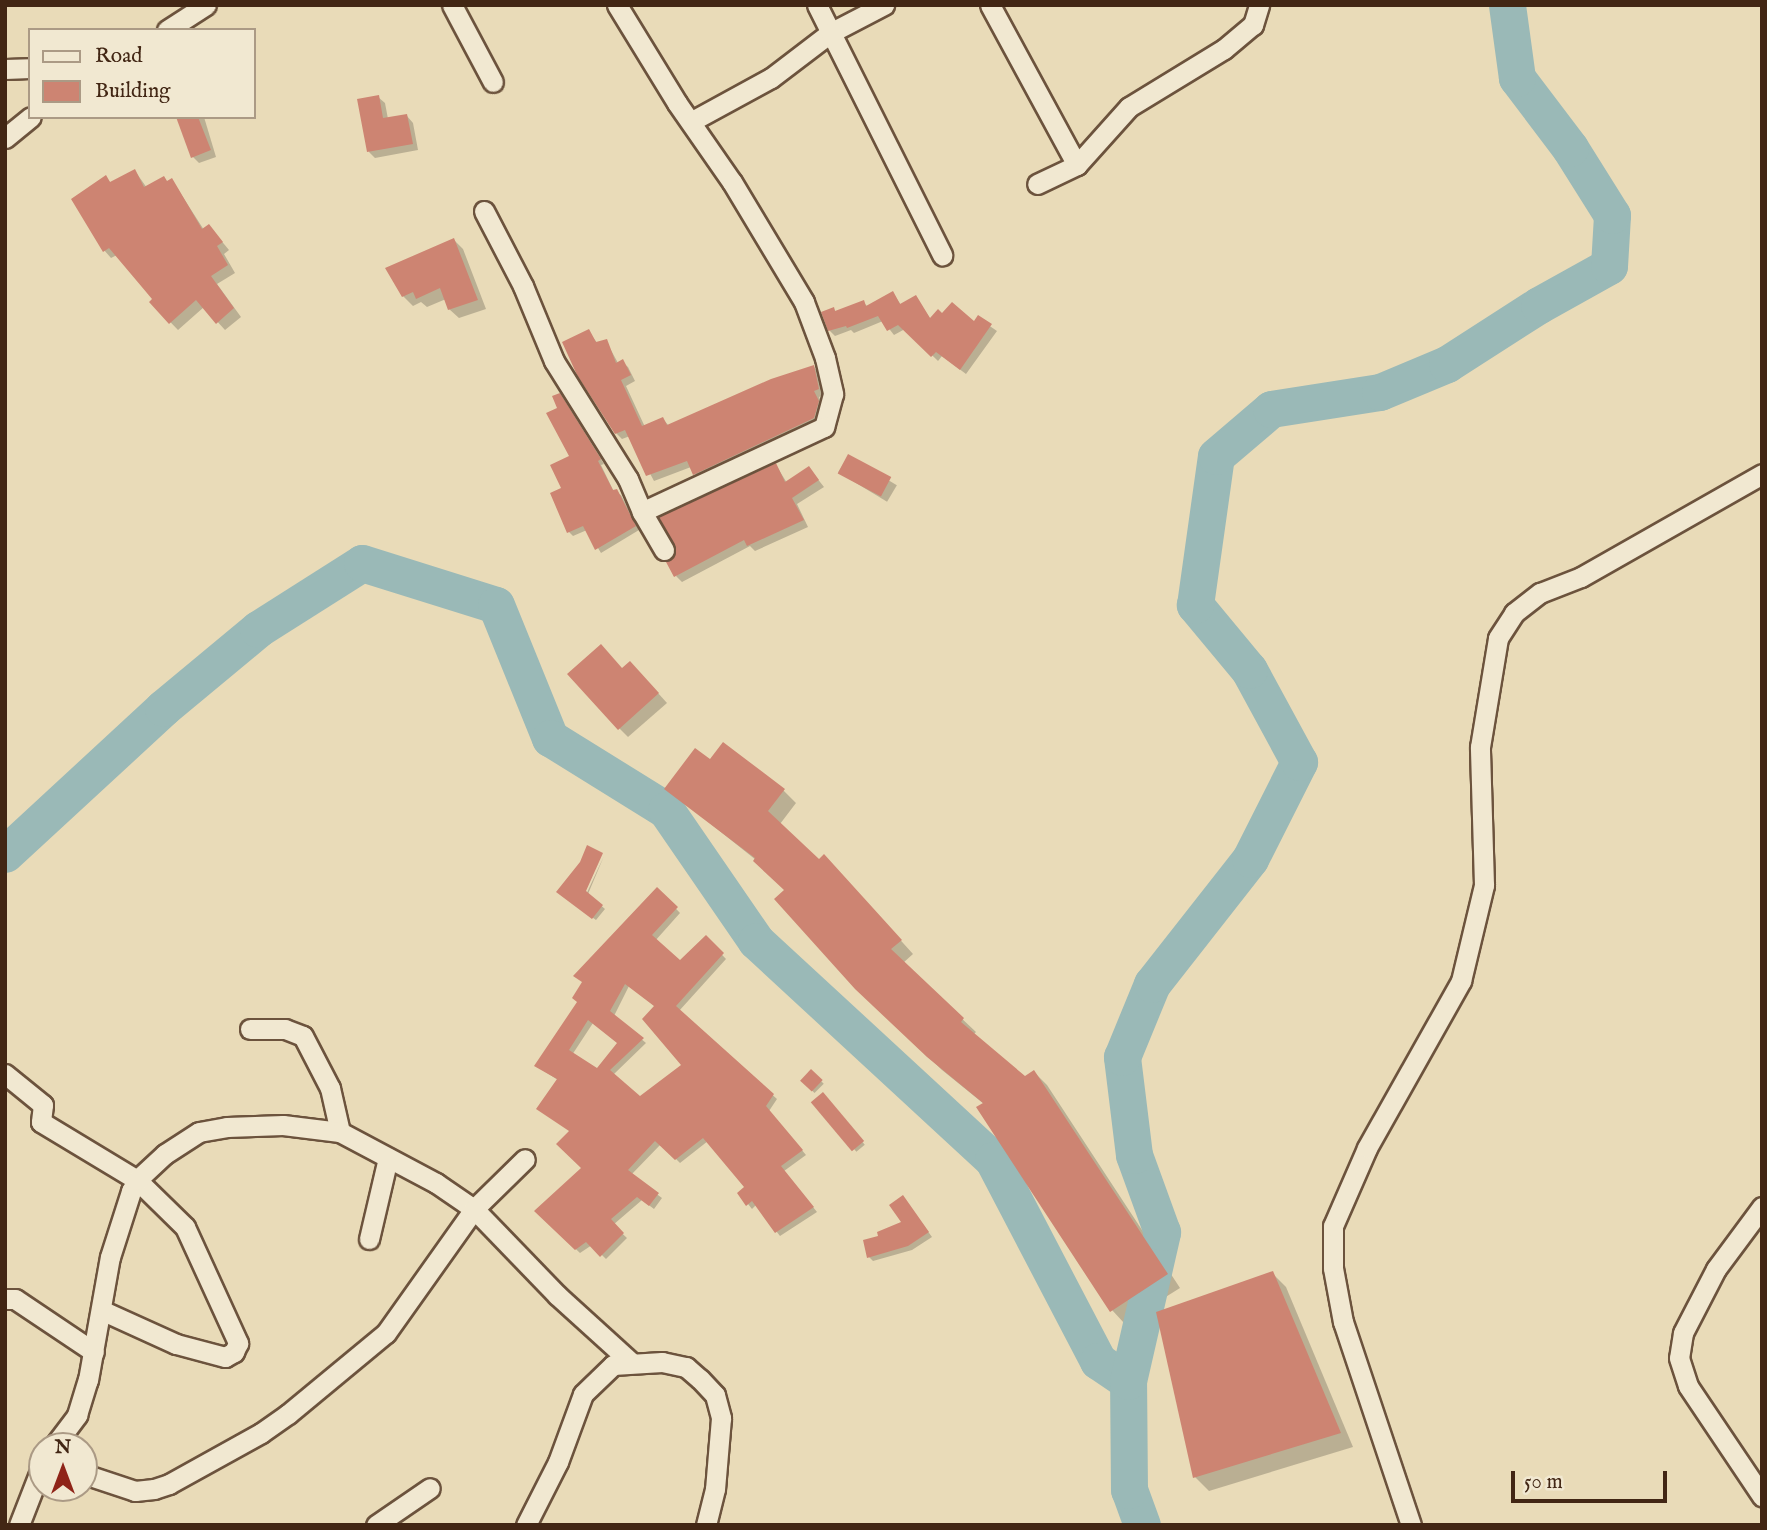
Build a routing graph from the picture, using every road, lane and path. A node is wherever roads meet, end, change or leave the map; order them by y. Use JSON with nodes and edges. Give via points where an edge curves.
{"nodes":[{"id":1,"x":206,"y":5,"type":"edge"},
{"id":2,"x":452,"y":5,"type":"edge"},
{"id":3,"x":617,"y":5,"type":"edge"},
{"id":4,"x":817,"y":5,"type":"edge"},
{"id":5,"x":884,"y":5,"type":"edge"},
{"id":6,"x":990,"y":5,"type":"edge"},
{"id":7,"x":1259,"y":5,"type":"edge"},
{"id":8,"x":170,"y":28,"type":"edge"},
{"id":9,"x":830,"y":33,"type":"junction"},
{"id":10,"x":28,"y":68,"type":"edge"},
{"id":11,"x":5,"y":69,"type":"edge"},
{"id":12,"x":493,"y":82,"type":"dead end"},
{"id":13,"x":29,"y":119,"type":"edge"},
{"id":14,"x":692,"y":121,"type":"junction"},
{"id":15,"x":5,"y":138,"type":"edge"},
{"id":16,"x":1077,"y":165,"type":"junction"},
{"id":17,"x":1037,"y":184,"type":"dead end"},
{"id":18,"x":484,"y":211,"type":"dead end"},
{"id":19,"x":942,"y":255,"type":"dead end"},
{"id":20,"x":1762,"y":474,"type":"edge"},
{"id":21,"x":642,"y":512,"type":"junction"},
{"id":22,"x":664,"y":550,"type":"dead end"},
{"id":23,"x":250,"y":1030,"type":"dead end"},
{"id":24,"x":5,"y":1073,"type":"edge"},
{"id":25,"x":340,"y":1132,"type":"junction"},
{"id":26,"x":388,"y":1158,"type":"junction"},
{"id":27,"x":525,"y":1159,"type":"dead end"},
{"id":28,"x":137,"y":1180,"type":"junction"},
{"id":29,"x":1762,"y":1207,"type":"edge"},
{"id":30,"x":474,"y":1209,"type":"junction"},
{"id":31,"x":369,"y":1239,"type":"dead end"},
{"id":32,"x":5,"y":1299,"type":"edge"},
{"id":33,"x":101,"y":1310,"type":"junction"},
{"id":34,"x":94,"y":1352,"type":"junction"},
{"id":35,"x":632,"y":1363,"type":"junction"},
{"id":36,"x":64,"y":1432,"type":"edge"},
{"id":37,"x":98,"y":1479,"type":"edge"},
{"id":38,"x":430,"y":1488,"type":"dead end"},
{"id":39,"x":1762,"y":1496,"type":"edge"},
{"id":40,"x":28,"y":1502,"type":"edge"},
{"id":41,"x":19,"y":1525,"type":"edge"},
{"id":42,"x":376,"y":1525,"type":"edge"},
{"id":43,"x":526,"y":1525,"type":"edge"},
{"id":44,"x":706,"y":1525,"type":"edge"},
{"id":45,"x":1411,"y":1525,"type":"edge"}],
"edges":[{"from":1,"to":8,"type":"street"},
{"from":2,"to":12,"type":"street"},
{"from":3,"to":14,"type":"street"},
{"from":4,"to":9,"type":"street"},
{"from":5,"to":9,"type":"street"},
{"from":6,"to":16,"type":"street"},
{"from":7,"to":16,"type":"street","via":[[1253,25],[1224,49],[1129,107]]},
{"from":9,"to":14,"type":"street","via":[[771,78]]},
{"from":9,"to":19,"type":"street"},
{"from":10,"to":11,"type":"street"},
{"from":13,"to":15,"type":"street"},
{"from":14,"to":21,"type":"street","via":[[804,302],[833,394],[824,427]]},
{"from":16,"to":17,"type":"street"},
{"from":18,"to":21,"type":"street","via":[[523,286],[554,361],[628,479]]},
{"from":20,"to":45,"type":"street","via":[[1581,577],[1541,593],[1514,613],[1498,638],[1480,747],[1484,885],[1461,981],[1367,1148],[1333,1226],[1333,1268],[1343,1322]]},
{"from":21,"to":22,"type":"street"},
{"from":23,"to":25,"type":"street","via":[[285,1030],[303,1036],[330,1088]]},
{"from":24,"to":28,"type":"street","via":[[43,1105],[41,1122]]},
{"from":25,"to":26,"type":"street"},
{"from":25,"to":28,"type":"street","via":[[249,1124],[199,1132]]},
{"from":26,"to":30,"type":"street"},
{"from":26,"to":31,"type":"street"},
{"from":27,"to":30,"type":"street"},
{"from":28,"to":33,"type":"street","via":[[114,1244]]},
{"from":28,"to":33,"type":"street","via":[[185,1227],[238,1343],[225,1357],[176,1344]]},
{"from":29,"to":39,"type":"street","via":[[1716,1269],[1683,1333],[1679,1358],[1688,1386]]},
{"from":30,"to":35,"type":"street","via":[[557,1295]]},
{"from":30,"to":37,"type":"street","via":[[386,1333],[270,1427],[154,1489],[135,1491]]},
{"from":32,"to":34,"type":"street","via":[[15,1299]]},
{"from":33,"to":34,"type":"street"},
{"from":34,"to":36,"type":"street","via":[[77,1415]]},
{"from":35,"to":43,"type":"street","via":[[613,1365],[583,1394],[558,1462]]},
{"from":35,"to":44,"type":"street","via":[[687,1367],[715,1395],[721,1418],[720,1453]]},
{"from":38,"to":42,"type":"street"},
{"from":40,"to":41,"type":"street"}]}
